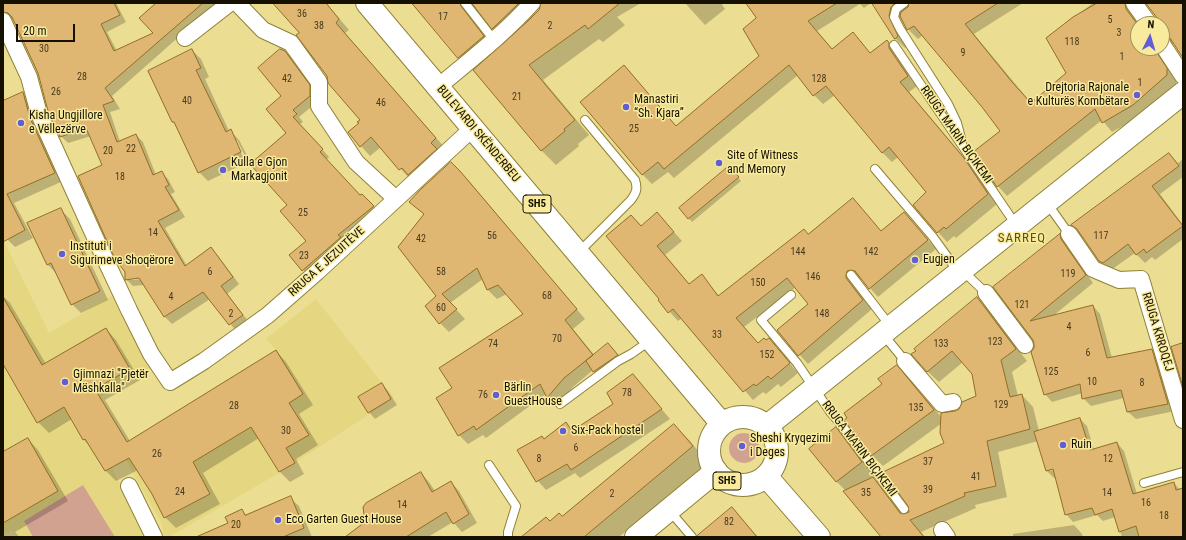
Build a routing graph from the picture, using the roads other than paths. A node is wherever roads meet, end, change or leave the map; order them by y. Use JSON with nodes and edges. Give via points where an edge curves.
{"nodes":[{"id":1,"x":230,"y":3,"type":"edge"},
{"id":2,"x":237,"y":3,"type":"edge"},
{"id":3,"x":367,"y":3,"type":"edge"},
{"id":4,"x":465,"y":3,"type":"edge"},
{"id":5,"x":532,"y":3,"type":"edge"},
{"id":6,"x":904,"y":3,"type":"edge"},
{"id":7,"x":1134,"y":3,"type":"edge"},
{"id":8,"x":1143,"y":16,"type":"edge"},
{"id":9,"x":3,"y":21,"type":"edge"},
{"id":10,"x":185,"y":38,"type":"dead end"},
{"id":11,"x":494,"y":40,"type":"junction"},
{"id":12,"x":894,"y":45,"type":"dead end"},
{"id":13,"x":1170,"y":56,"type":"edge"},
{"id":14,"x":1183,"y":76,"type":"edge"},
{"id":15,"x":438,"y":87,"type":"junction"},
{"id":16,"x":1183,"y":93,"type":"edge"},
{"id":17,"x":585,"y":120,"type":"dead end"},
{"id":18,"x":473,"y":128,"type":"junction"},
{"id":19,"x":964,"y":149,"type":"junction"},
{"id":20,"x":875,"y":169,"type":"dead end"},
{"id":21,"x":396,"y":199,"type":"junction"},
{"id":22,"x":1047,"y":202,"type":"junction"},
{"id":23,"x":1017,"y":226,"type":"junction"},
{"id":24,"x":1068,"y":234,"type":"joint"},
{"id":25,"x":578,"y":253,"type":"junction"},
{"id":26,"x":961,"y":271,"type":"junction"},
{"id":27,"x":851,"y":275,"type":"dead end"},
{"id":28,"x":986,"y":293,"type":"joint"},
{"id":29,"x":792,"y":295,"type":"dead end"},
{"id":30,"x":887,"y":330,"type":"junction"},
{"id":31,"x":652,"y":339,"type":"junction"},
{"id":32,"x":1025,"y":345,"type":"dead end"},
{"id":33,"x":905,"y":361,"type":"joint"},
{"id":34,"x":814,"y":390,"type":"junction"},
{"id":35,"x":953,"y":402,"type":"dead end"},
{"id":36,"x":560,"y":404,"type":"dead end"},
{"id":37,"x":1183,"y":420,"type":"edge"},
{"id":38,"x":722,"y":424,"type":"junction"},
{"id":39,"x":767,"y":426,"type":"junction"},
{"id":40,"x":489,"y":465,"type":"dead end"},
{"id":41,"x":716,"y":471,"type":"junction"},
{"id":42,"x":1183,"y":472,"type":"edge"},
{"id":43,"x":766,"y":476,"type":"junction"},
{"id":44,"x":1144,"y":483,"type":"dead end"},
{"id":45,"x":129,"y":486,"type":"dead end"},
{"id":46,"x":904,"y":509,"type":"dead end"},
{"id":47,"x":669,"y":510,"type":"junction"},
{"id":48,"x":154,"y":537,"type":"edge"},
{"id":49,"x":508,"y":537,"type":"edge"},
{"id":50,"x":636,"y":537,"type":"edge"},
{"id":51,"x":692,"y":537,"type":"edge"},
{"id":52,"x":819,"y":537,"type":"edge"}],
"edges":[{"from":1,"to":10,"type":"street"},
{"from":2,"to":21,"type":"street","via":[[263,30],[291,43],[319,82],[319,106],[356,162]]},
{"from":3,"to":15,"type":"main road","name":"BULEVARDI SKËNDERBEU","number":"SH5"},
{"from":4,"to":11,"type":"lane"},
{"from":5,"to":11,"type":"street"},
{"from":6,"to":19,"type":"lane","via":[[896,9],[894,17],[948,104],[957,123]]},
{"from":7,"to":8,"type":"street"},
{"from":9,"to":21,"type":"street","name":"RRUGA E JEZUITËVE","via":[[29,77],[39,114],[98,244],[151,354],[170,382],[268,315]]},
{"from":11,"to":15,"type":"street"},
{"from":12,"to":19,"type":"lane","name":"RRUGA MARIN BIÇIKEMI"},
{"from":13,"to":14,"type":"street"},
{"from":15,"to":18,"type":"main road","name":"BULEVARDI SKËNDERBEU","number":"SH5"},
{"from":16,"to":22,"type":"main road","name":"RRUGA MARIN BIÇIKEMI"},
{"from":17,"to":25,"type":"lane","via":[[635,180],[637,186],[631,200]]},
{"from":18,"to":21,"type":"street","name":"RRUGA E JEZUITËVE"},
{"from":18,"to":25,"type":"main road","name":"BULEVARDI SKËNDERBEU","number":"SH5"},
{"from":19,"to":23,"type":"lane","name":"RRUGA MARIN BIÇIKEMI"},
{"from":20,"to":26,"type":"lane"},
{"from":22,"to":23,"type":"main road","name":"RRUGA MARIN BIÇIKEMI"},
{"from":22,"to":24,"type":"lane","name":"RRUGA KRROQEJ"},
{"from":23,"to":26,"type":"main road","name":"RRUGA MARIN BIÇIKEMI"},
{"from":24,"to":37,"type":"street","name":"RRUGA KRROQEJ","via":[[1093,269],[1118,280],[1141,279]]},
{"from":25,"to":31,"type":"main road","name":"BULEVARDI SKËNDERBEU","number":"SH5"},
{"from":26,"to":28,"type":"lane"},
{"from":26,"to":30,"type":"main road","name":"RRUGA MARIN BIÇIKEMI"},
{"from":27,"to":30,"type":"lane"},
{"from":28,"to":32,"type":"street"},
{"from":29,"to":34,"type":"lane","name":"RRUGA MARIN BIÇIKEMI","via":[[761,320],[797,363]]},
{"from":30,"to":33,"type":"lane"},
{"from":30,"to":34,"type":"main road","name":"RRUGA MARIN BIÇIKEMI"},
{"from":31,"to":36,"type":"lane"},
{"from":31,"to":38,"type":"main road","name":"BULEVARDI SKËNDERBEU","number":"SH5"},
{"from":33,"to":35,"type":"street","via":[[942,404]]},
{"from":34,"to":39,"type":"main road","name":"RRUGA MARIN BIÇIKEMI"},
{"from":34,"to":46,"type":"lane","name":"RRUGA MARIN BIÇIKEMI"},
{"from":38,"to":39,"type":"main road","via":[[740,417],[759,421]]},
{"from":38,"to":41,"type":"main road","number":"SH5","via":[[716,430],[709,446],[711,464]]},
{"from":39,"to":43,"type":"main road","via":[[774,435],[777,457]]},
{"from":40,"to":49,"type":"lane","via":[[516,506]]},
{"from":41,"to":43,"type":"main road","number":"SH5","via":[[734,484],[746,485]]},
{"from":41,"to":47,"type":"main road"},
{"from":42,"to":44,"type":"lane"},
{"from":43,"to":52,"type":"main road"},
{"from":45,"to":48,"type":"street"},
{"from":47,"to":50,"type":"main road"},
{"from":47,"to":51,"type":"lane"}]}
